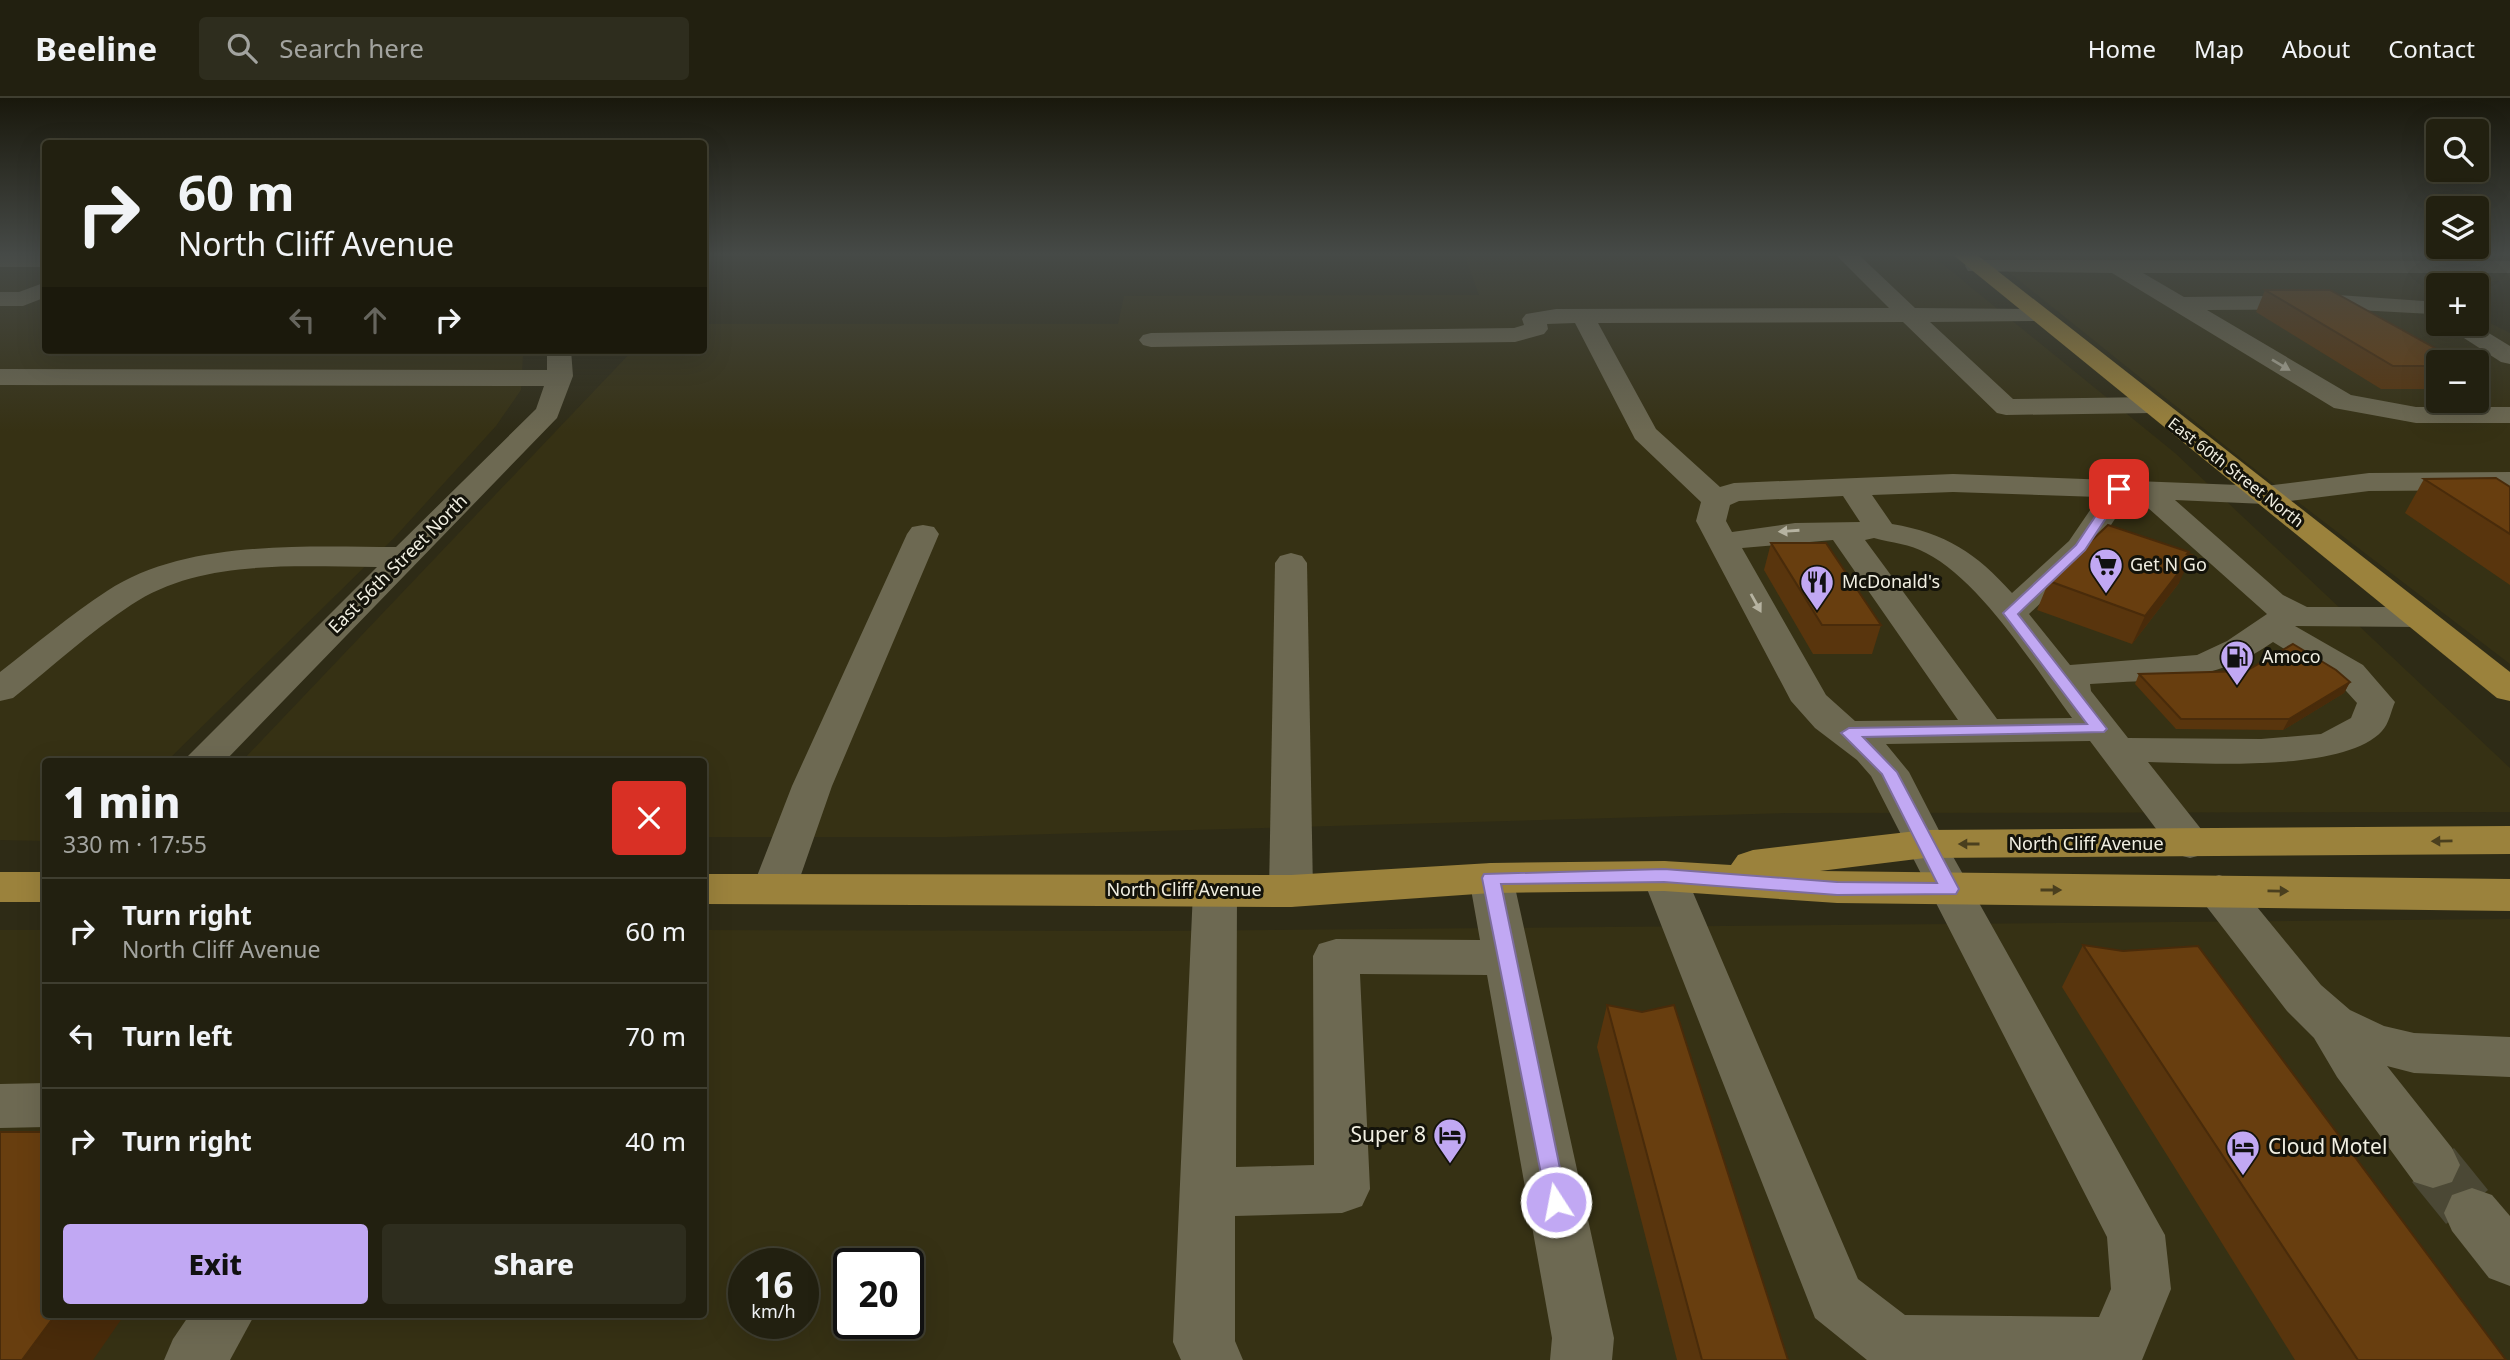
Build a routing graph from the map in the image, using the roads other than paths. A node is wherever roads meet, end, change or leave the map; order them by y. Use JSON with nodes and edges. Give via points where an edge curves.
{"nodes":[{"id":1,"x":2194,"y":313,"type":"edge"},
{"id":2,"x":1909,"y":314,"type":"junction"},
{"id":3,"x":2037,"y":314,"type":"joint"},
{"id":4,"x":1583,"y":316,"type":"junction"},
{"id":5,"x":2477,"y":336,"type":"edge"},
{"id":6,"x":1151,"y":340,"type":"dead end"},
{"id":7,"x":2510,"y":357,"type":"edge"},
{"id":8,"x":559,"y":364,"type":"edge"},
{"id":9,"x":0,"y":377,"type":"edge"},
{"id":10,"x":2152,"y":405,"type":"junction"},
{"id":11,"x":2510,"y":415,"type":"edge"},
{"id":12,"x":2504,"y":485,"type":"edge"},
{"id":13,"x":1852,"y":488,"type":"junction"},
{"id":14,"x":2132,"y":489,"type":"junction"},
{"id":15,"x":2265,"y":495,"type":"junction"},
{"id":16,"x":1716,"y":500,"type":"junction"},
{"id":17,"x":1842,"y":531,"type":"junction"},
{"id":18,"x":1882,"y":531,"type":"junction"},
{"id":19,"x":923,"y":534,"type":"dead end"},
{"id":20,"x":1723,"y":543,"type":"junction"},
{"id":21,"x":405,"y":557,"type":"junction"},
{"id":22,"x":1291,"y":563,"type":"dead end"},
{"id":23,"x":2010,"y":613,"type":"junction"},
{"id":24,"x":2419,"y":617,"type":"junction"},
{"id":25,"x":2280,"y":620,"type":"junction"},
{"id":26,"x":0,"y":690,"type":"edge"},
{"id":27,"x":2510,"y":690,"type":"edge"},
{"id":28,"x":2072,"y":692,"type":"junction"},
{"id":29,"x":1839,"y":726,"type":"junction"},
{"id":30,"x":1985,"y":730,"type":"junction"},
{"id":31,"x":2107,"y":739,"type":"junction"},
{"id":32,"x":206,"y":758,"type":"edge"},
{"id":33,"x":2510,"y":840,"type":"edge"},
{"id":34,"x":1925,"y":844,"type":"junction"},
{"id":35,"x":2190,"y":844,"type":"junction"},
{"id":36,"x":1664,"y":876,"type":"junction"},
{"id":37,"x":1491,"y":878,"type":"junction"},
{"id":38,"x":0,"y":887,"type":"edge"},
{"id":39,"x":42,"y":887,"type":"edge"},
{"id":40,"x":707,"y":889,"type":"edge"},
{"id":41,"x":774,"y":889,"type":"junction"},
{"id":42,"x":1950,"y":889,"type":"junction"},
{"id":43,"x":1215,"y":891,"type":"junction"},
{"id":44,"x":1291,"y":891,"type":"junction"},
{"id":45,"x":2219,"y":891,"type":"junction"},
{"id":46,"x":2510,"y":895,"type":"edge"},
{"id":47,"x":1506,"y":957,"type":"junction"},
{"id":48,"x":2332,"y":1024,"type":"junction"},
{"id":49,"x":2510,"y":1056,"type":"edge"},
{"id":50,"x":42,"y":1105,"type":"edge"},
{"id":51,"x":0,"y":1106,"type":"edge"},
{"id":52,"x":2433,"y":1164,"type":"tunnel mouth"},
{"id":53,"x":1208,"y":1192,"type":"junction"},
{"id":54,"x":2472,"y":1213,"type":"tunnel mouth"},
{"id":55,"x":2510,"y":1259,"type":"edge"},
{"id":56,"x":222,"y":1318,"type":"edge"},
{"id":57,"x":195,"y":1360,"type":"edge"},
{"id":58,"x":1212,"y":1360,"type":"edge"},
{"id":59,"x":1581,"y":1360,"type":"edge"}],
"edges":[{"from":1,"to":11,"type":"street","one_way":true,"via":[[2343,402],[2416,415]]},
{"from":2,"to":3,"type":"street"},
{"from":2,"to":4,"type":"street"},
{"from":2,"to":10,"type":"street","via":[[2006,407]]},
{"from":3,"to":10,"type":"main road","name":"East 60th Street North"},
{"from":4,"to":6,"type":"street","via":[[1544,316],[1534,319],[1536,329],[1515,335]]},
{"from":4,"to":16,"type":"street","via":[[1645,433]]},
{"from":5,"to":7,"type":"street"},
{"from":8,"to":9,"type":"street"},
{"from":8,"to":21,"type":"street","name":"East 56th Street North","via":[[548,412]]},
{"from":10,"to":15,"type":"main road","name":"East 60th Street North"},
{"from":12,"to":15,"type":"street","via":[[2369,482]]},
{"from":13,"to":14,"type":"street","via":[[1952,484]]},
{"from":13,"to":16,"type":"street","via":[[1734,492]]},
{"from":13,"to":18,"type":"street"},
{"from":14,"to":15,"type":"street"},
{"from":14,"to":23,"type":"street","via":[[2081,547]]},
{"from":14,"to":25,"type":"street","via":[[2271,602]]},
{"from":15,"to":24,"type":"main road","name":"East 60th Street North"},
{"from":16,"to":20,"type":"street","via":[[1711,521]]},
{"from":17,"to":18,"type":"street"},
{"from":17,"to":20,"type":"street","one_way":true,"via":[[1763,534]]},
{"from":17,"to":30,"type":"street"},
{"from":18,"to":23,"type":"street","via":[[1919,538],[1944,549]]},
{"from":19,"to":41,"type":"street","via":[[812,786]]},
{"from":20,"to":29,"type":"street","one_way":true,"via":[[1810,701]]},
{"from":21,"to":26,"type":"street","via":[[234,562],[164,576],[120,597]]},
{"from":21,"to":32,"type":"street","name":"East 56th Street North"},
{"from":22,"to":44,"type":"street"},
{"from":23,"to":28,"type":"street"},
{"from":24,"to":25,"type":"street"},
{"from":24,"to":27,"type":"main road","name":"East 60th Street North"},
{"from":25,"to":28,"type":"street","via":[[2222,658],[2188,667],[2072,676]]},
{"from":25,"to":31,"type":"street","via":[[2350,673],[2376,702],[2367,724],[2329,745],[2261,751]]},
{"from":28,"to":31,"type":"street"},
{"from":29,"to":30,"type":"street"},
{"from":29,"to":34,"type":"street","via":[[1889,772]]},
{"from":30,"to":31,"type":"street"},
{"from":31,"to":35,"type":"street"},
{"from":33,"to":35,"type":"main road","name":"North Cliff Avenue","one_way":true},
{"from":35,"to":34,"type":"main road","name":"North Cliff Avenue","one_way":true},
{"from":34,"to":36,"type":"main road","name":"North Cliff Avenue"},
{"from":34,"to":42,"type":"street"},
{"from":36,"to":37,"type":"main road","name":"North Cliff Avenue"},
{"from":36,"to":42,"type":"main road","name":"North Cliff Avenue","via":[[1837,888]]},
{"from":36,"to":42,"type":"street","via":[[1836,1298],[1895,1344],[2117,1346],[2141,1289],[2136,1235]]},
{"from":37,"to":44,"type":"main road","name":"North Cliff Avenue"},
{"from":37,"to":47,"type":"street"},
{"from":38,"to":39,"type":"main road"},
{"from":40,"to":41,"type":"main road","name":"North Cliff Avenue"},
{"from":41,"to":43,"type":"main road","name":"North Cliff Avenue"},
{"from":42,"to":45,"type":"main road","name":"North Cliff Avenue","one_way":true},
{"from":43,"to":44,"type":"main road","name":"North Cliff Avenue"},
{"from":43,"to":53,"type":"street"},
{"from":45,"to":46,"type":"main road","name":"North Cliff Avenue","one_way":true},
{"from":45,"to":48,"type":"street","via":[[2304,998]]},
{"from":47,"to":53,"type":"street","via":[[1336,956],[1342,1189]]},
{"from":47,"to":59,"type":"street","via":[[1583,1338]]},
{"from":48,"to":49,"type":"street","via":[[2374,1043],[2414,1053]]},
{"from":48,"to":52,"type":"street","via":[[2355,1063]]},
{"from":50,"to":51,"type":"street"},
{"from":53,"to":58,"type":"street","via":[[1204,1342]]},
{"from":54,"to":55,"type":"street"},
{"from":56,"to":57,"type":"street"}]}
